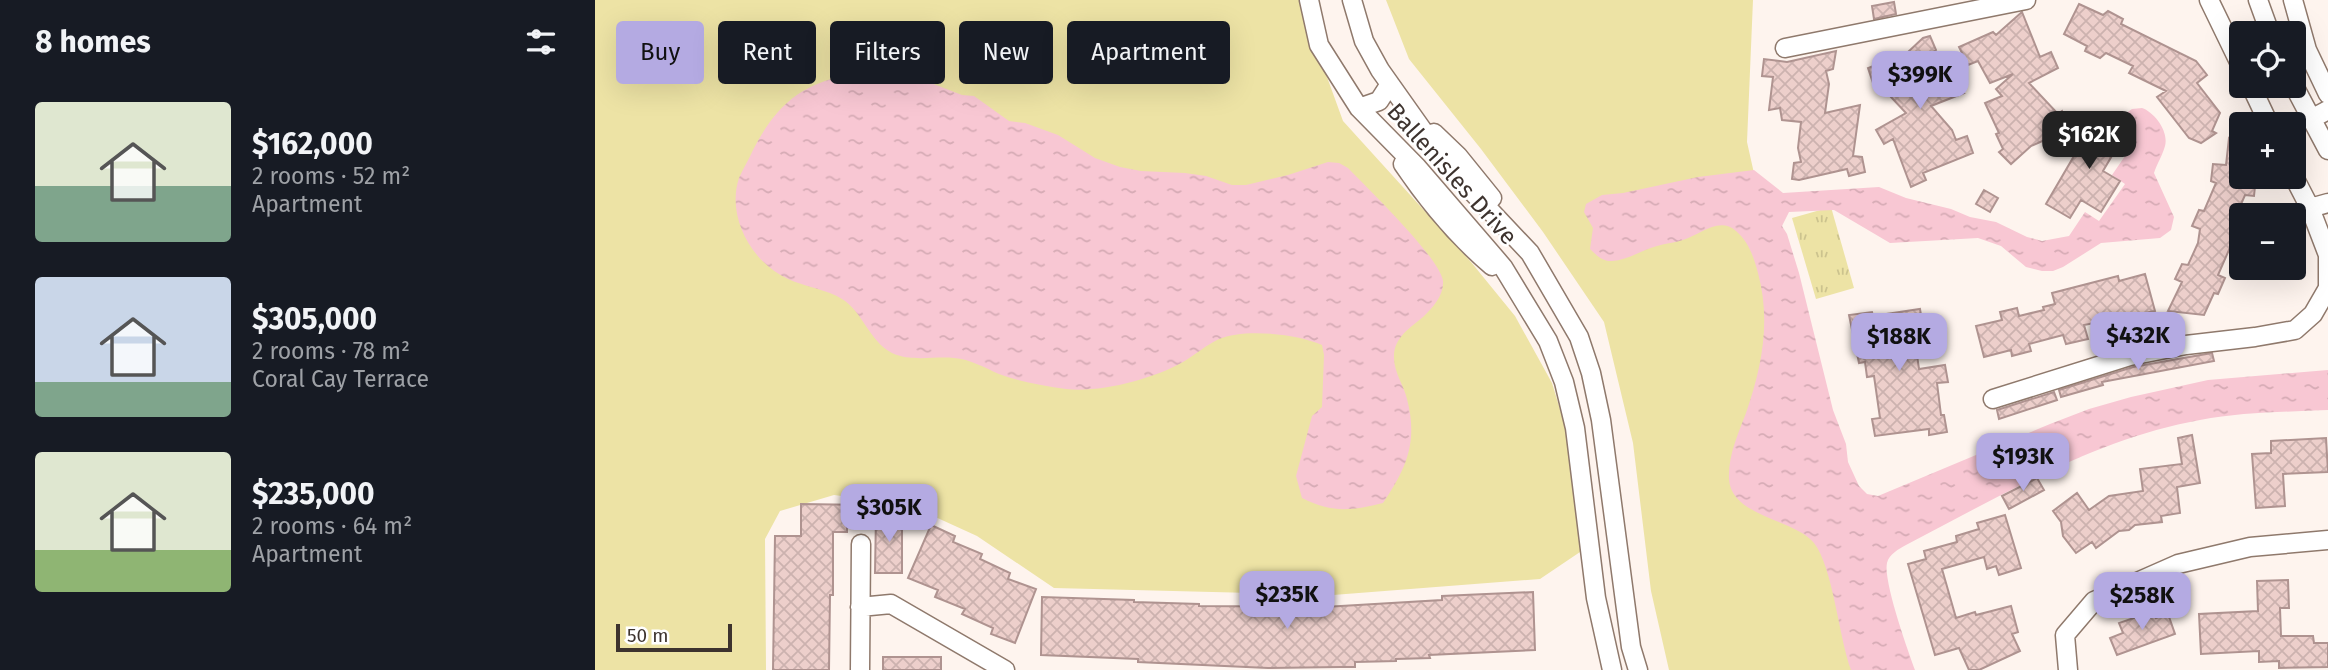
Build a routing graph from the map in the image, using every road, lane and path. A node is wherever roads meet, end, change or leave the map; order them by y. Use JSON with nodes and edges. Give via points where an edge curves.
{"nodes":[{"id":1,"x":1309,"y":0,"type":"edge"},
{"id":2,"x":1352,"y":0,"type":"edge"},
{"id":3,"x":2026,"y":0,"type":"edge"},
{"id":4,"x":2209,"y":0,"type":"edge"},
{"id":5,"x":2258,"y":0,"type":"edge"},
{"id":6,"x":2293,"y":0,"type":"edge"},
{"id":7,"x":2266,"y":21,"type":"edge"},
{"id":8,"x":2229,"y":41,"type":"edge"},
{"id":9,"x":1785,"y":48,"type":"dead end"},
{"id":10,"x":1390,"y":84,"type":"junction"},
{"id":11,"x":2328,"y":94,"type":"edge"},
{"id":12,"x":2300,"y":98,"type":"edge"},
{"id":13,"x":1405,"y":105,"type":"junction"},
{"id":14,"x":1359,"y":108,"type":"junction"},
{"id":15,"x":2328,"y":110,"type":"edge"},
{"id":16,"x":2311,"y":119,"type":"junction"},
{"id":17,"x":1380,"y":128,"type":"junction"},
{"id":18,"x":2328,"y":150,"type":"edge"},
{"id":19,"x":2300,"y":189,"type":"edge"},
{"id":20,"x":1474,"y":194,"type":"junction"},
{"id":21,"x":2328,"y":203,"type":"edge"},
{"id":22,"x":2310,"y":208,"type":"junction"},
{"id":23,"x":1457,"y":211,"type":"junction"},
{"id":24,"x":1530,"y":253,"type":"junction"},
{"id":25,"x":1511,"y":282,"type":"junction"},
{"id":26,"x":1993,"y":399,"type":"dead end"},
{"id":27,"x":2328,"y":540,"type":"edge"},
{"id":28,"x":862,"y":544,"type":"dead end"},
{"id":29,"x":860,"y":607,"type":"junction"},
{"id":30,"x":860,"y":670,"type":"edge"},
{"id":31,"x":1005,"y":670,"type":"edge"},
{"id":32,"x":1612,"y":670,"type":"edge"},
{"id":33,"x":1638,"y":670,"type":"edge"},
{"id":34,"x":2069,"y":670,"type":"edge"}],
"edges":[{"from":1,"to":14,"type":"street","name":"Ballenisles Drive","via":[[1319,45]]},
{"from":2,"to":10,"type":"street","name":"Ballenisles Drive","via":[[1364,41]]},
{"from":3,"to":9,"type":"street"},
{"from":4,"to":8,"type":"street"},
{"from":5,"to":7,"type":"street"},
{"from":6,"to":11,"type":"street","via":[[2307,50]]},
{"from":10,"to":13,"type":"street","name":"Ballenisles Drive"},
{"from":10,"to":14,"type":"street","via":[[1379,101]]},
{"from":12,"to":16,"type":"street"},
{"from":13,"to":20,"type":"street","name":"Ballenisles Drive"},
{"from":13,"to":24,"type":"street","via":[[1458,156]]},
{"from":14,"to":17,"type":"street","name":"Ballenisles Drive"},
{"from":15,"to":16,"type":"street"},
{"from":16,"to":18,"type":"street"},
{"from":17,"to":23,"type":"street","name":"Ballenisles Drive"},
{"from":17,"to":25,"type":"street","via":[[1420,189],[1472,249]]},
{"from":19,"to":22,"type":"street"},
{"from":20,"to":23,"type":"street"},
{"from":20,"to":24,"type":"street","name":"Ballenisles Drive"},
{"from":21,"to":22,"type":"street"},
{"from":22,"to":26,"type":"street","via":[[2328,255],[2328,288],[2313,314],[2295,330],[2130,356]]},
{"from":23,"to":25,"type":"street","name":"Ballenisles Drive"},
{"from":24,"to":33,"type":"street","name":"Ballenisles Drive","via":[[1579,337],[1591,373]]},
{"from":25,"to":32,"type":"street","name":"Ballenisles Drive","via":[[1548,341],[1564,382]]},
{"from":27,"to":34,"type":"street","via":[[2250,547],[2178,564],[2094,601],[2065,635]]},
{"from":28,"to":29,"type":"street"},
{"from":29,"to":30,"type":"street"},
{"from":29,"to":31,"type":"street","via":[[891,604]]}]}
